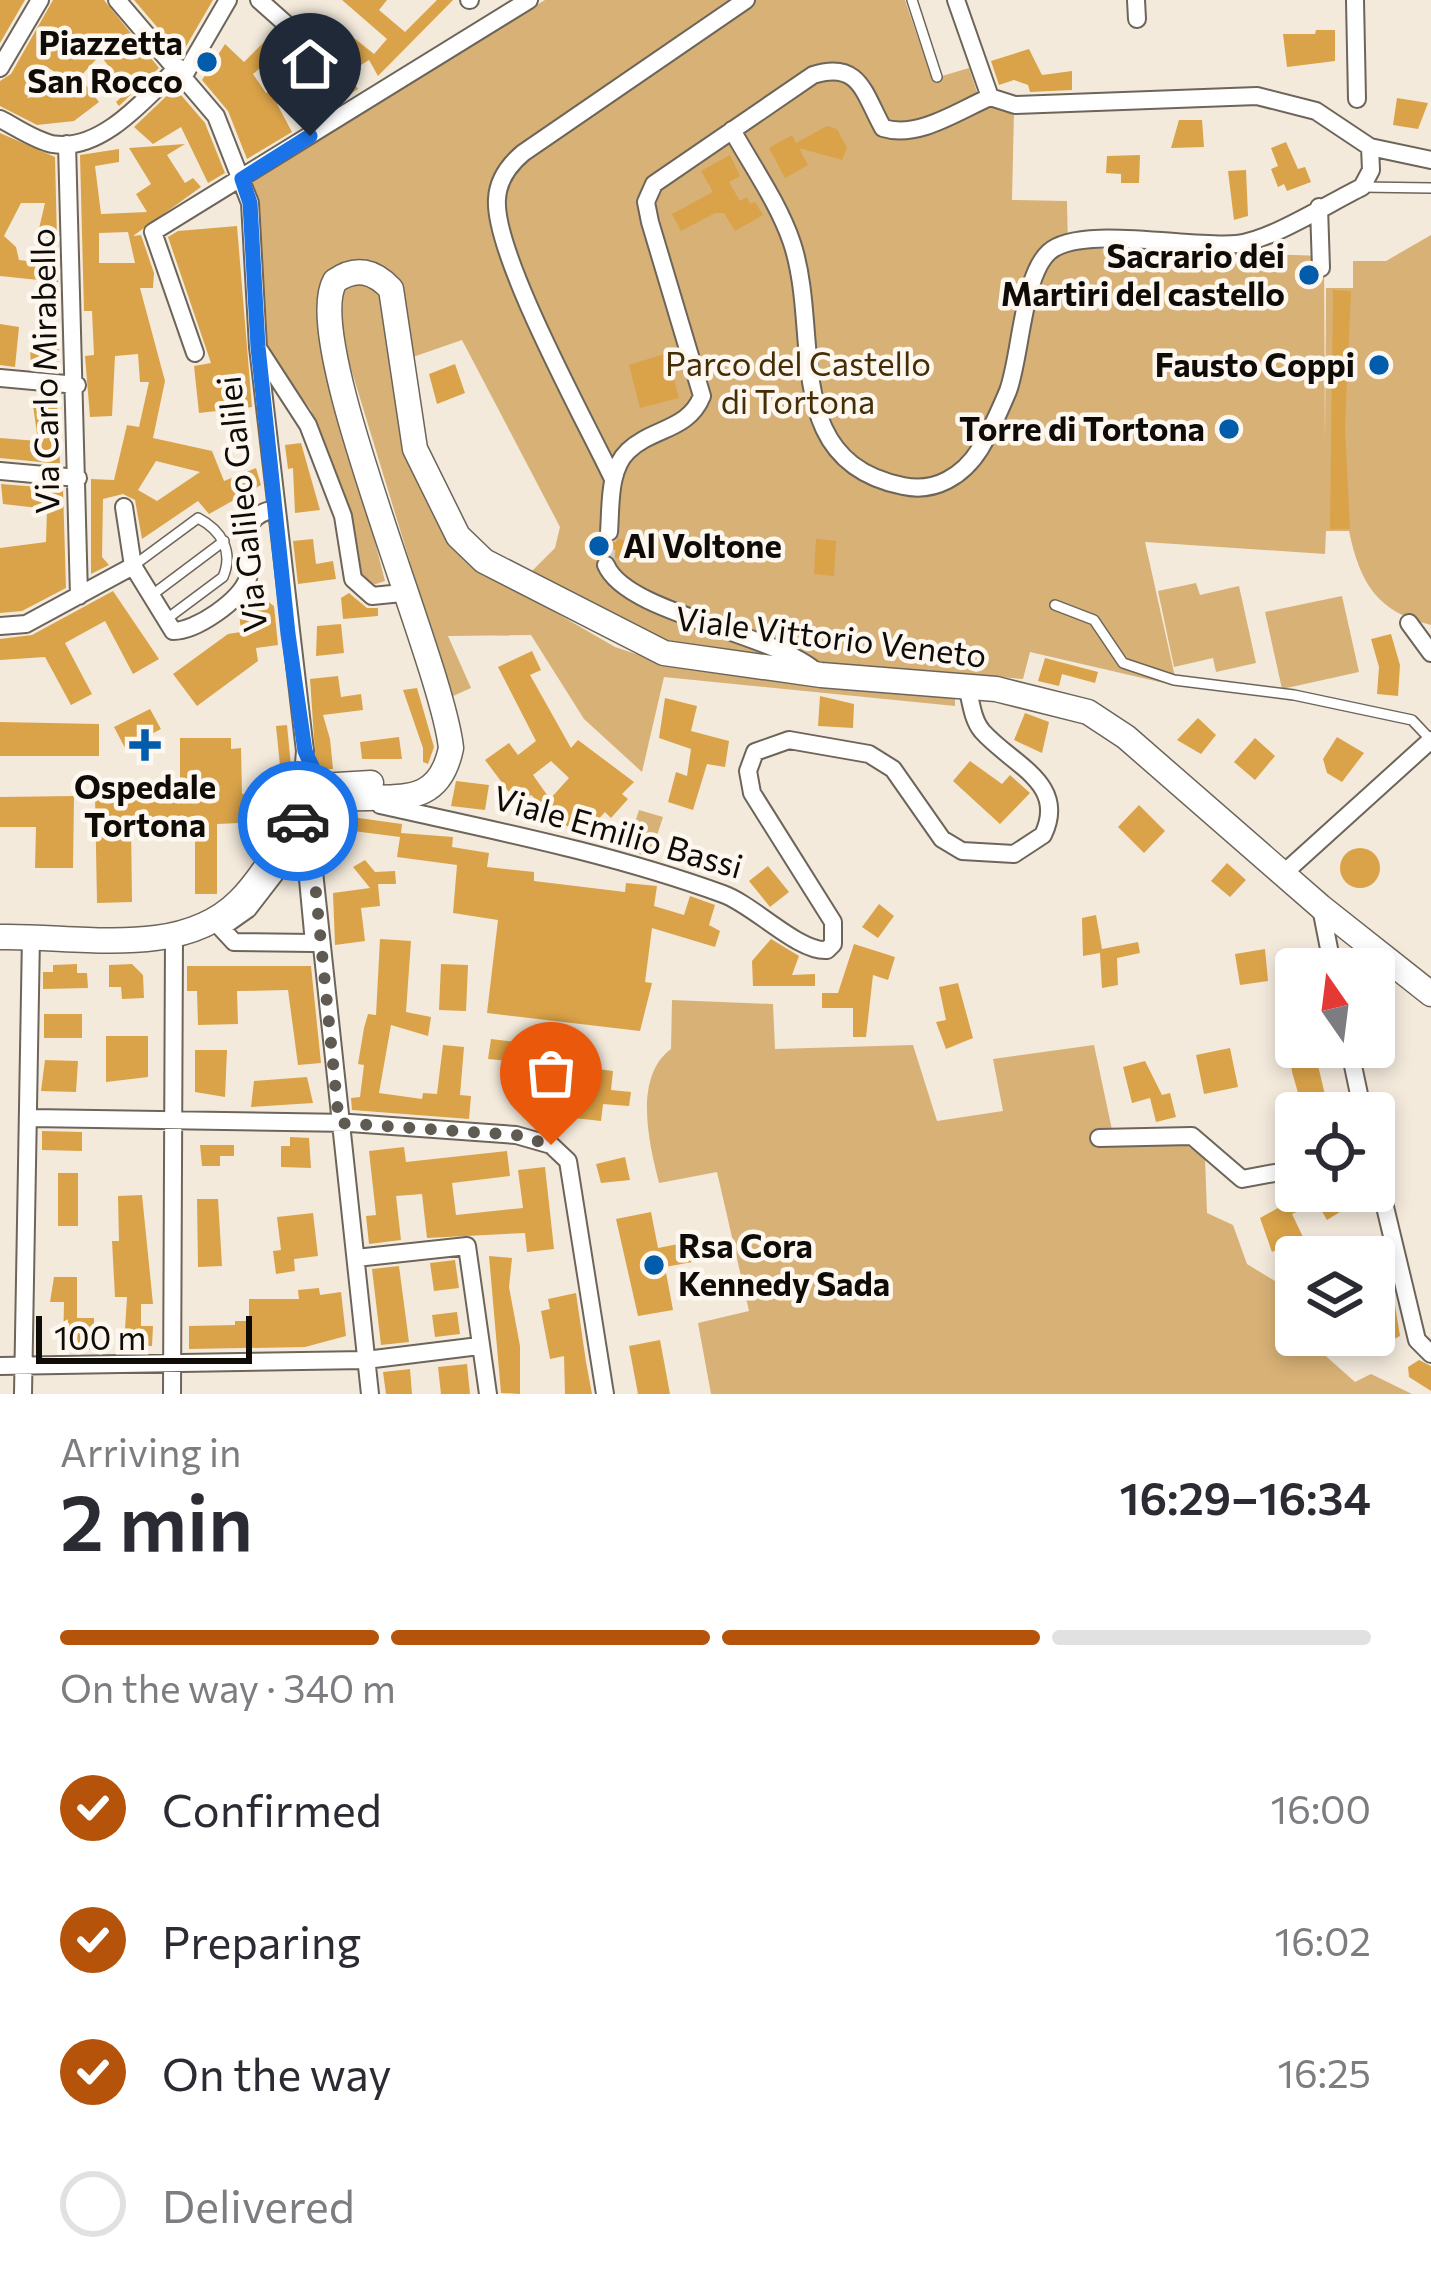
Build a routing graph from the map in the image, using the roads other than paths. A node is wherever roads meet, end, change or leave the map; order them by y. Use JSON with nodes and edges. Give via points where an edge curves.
{"nodes":[{"id":1,"x":117,"y":0,"type":"edge"},
{"id":2,"x":227,"y":0,"type":"edge"},
{"id":3,"x":260,"y":0,"type":"edge"},
{"id":4,"x":529,"y":0,"type":"edge"},
{"id":5,"x":746,"y":0,"type":"edge"},
{"id":6,"x":912,"y":0,"type":"edge"},
{"id":7,"x":956,"y":0,"type":"edge"},
{"id":8,"x":1355,"y":0,"type":"edge"},
{"id":9,"x":32,"y":8,"type":"edge"},
{"id":10,"x":0,"y":68,"type":"edge"},
{"id":11,"x":182,"y":71,"type":"junction"},
{"id":12,"x":938,"y":77,"type":"dead end"},
{"id":13,"x":322,"y":78,"type":"dead end"},
{"id":14,"x":990,"y":97,"type":"junction"},
{"id":15,"x":1357,"y":99,"type":"dead end"},
{"id":16,"x":0,"y":119,"type":"edge"},
{"id":17,"x":732,"y":130,"type":"junction"},
{"id":18,"x":68,"y":144,"type":"junction"},
{"id":19,"x":1370,"y":148,"type":"junction"},
{"id":20,"x":1431,"y":160,"type":"edge"},
{"id":21,"x":242,"y":179,"type":"junction"},
{"id":22,"x":1362,"y":187,"type":"junction"},
{"id":23,"x":1431,"y":188,"type":"edge"},
{"id":24,"x":1319,"y":207,"type":"junction"},
{"id":25,"x":1321,"y":268,"type":"dead end"},
{"id":26,"x":258,"y":347,"type":"junction"},
{"id":27,"x":195,"y":353,"type":"dead end"},
{"id":28,"x":0,"y":378,"type":"edge"},
{"id":29,"x":77,"y":385,"type":"junction"},
{"id":30,"x":0,"y":471,"type":"edge"},
{"id":31,"x":78,"y":478,"type":"junction"},
{"id":32,"x":614,"y":479,"type":"junction"},
{"id":33,"x":124,"y":508,"type":"dead end"},
{"id":34,"x":276,"y":508,"type":"junction"},
{"id":35,"x":609,"y":532,"type":"tunnel mouth"},
{"id":36,"x":224,"y":541,"type":"junction"},
{"id":37,"x":606,"y":565,"type":"dead end"},
{"id":38,"x":133,"y":566,"type":"junction"},
{"id":39,"x":402,"y":593,"type":"junction"},
{"id":40,"x":79,"y":596,"type":"junction"},
{"id":41,"x":150,"y":597,"type":"junction"},
{"id":42,"x":1055,"y":605,"type":"dead end"},
{"id":43,"x":163,"y":622,"type":"junction"},
{"id":44,"x":1409,"y":623,"type":"dead end"},
{"id":45,"x":0,"y":626,"type":"edge"},
{"id":46,"x":1431,"y":653,"type":"edge"},
{"id":47,"x":821,"y":675,"type":"junction"},
{"id":48,"x":967,"y":686,"type":"junction"},
{"id":49,"x":1431,"y":740,"type":"edge"},
{"id":50,"x":317,"y":795,"type":"junction"},
{"id":51,"x":292,"y":836,"type":"junction"},
{"id":52,"x":1284,"y":873,"type":"junction"},
{"id":53,"x":1321,"y":907,"type":"junction"},
{"id":54,"x":207,"y":927,"type":"junction"},
{"id":55,"x":31,"y":936,"type":"junction"},
{"id":56,"x":0,"y":937,"type":"edge"},
{"id":57,"x":174,"y":938,"type":"junction"},
{"id":58,"x":1330,"y":948,"type":"edge"},
{"id":59,"x":324,"y":949,"type":"junction"},
{"id":60,"x":1431,"y":994,"type":"edge"},
{"id":61,"x":31,"y":1118,"type":"junction"},
{"id":62,"x":339,"y":1123,"type":"junction"},
{"id":63,"x":176,"y":1124,"type":"junction"},
{"id":64,"x":1100,"y":1138,"type":"dead end"},
{"id":65,"x":1275,"y":1173,"type":"edge"},
{"id":66,"x":1386,"y":1212,"type":"edge"},
{"id":67,"x":356,"y":1258,"type":"junction"},
{"id":68,"x":479,"y":1346,"type":"junction"},
{"id":69,"x":1431,"y":1354,"type":"edge"},
{"id":70,"x":366,"y":1360,"type":"junction"},
{"id":71,"x":172,"y":1363,"type":"junction"},
{"id":72,"x":0,"y":1366,"type":"edge"},
{"id":73,"x":23,"y":1366,"type":"junction"},
{"id":74,"x":23,"y":1394,"type":"edge"},
{"id":75,"x":172,"y":1394,"type":"edge"},
{"id":76,"x":370,"y":1394,"type":"edge"},
{"id":77,"x":488,"y":1394,"type":"edge"},
{"id":78,"x":605,"y":1394,"type":"edge"}],
"edges":[{"from":1,"to":11,"type":"street","name":"Via Galileo Galilei"},
{"from":2,"to":11,"type":"street"},
{"from":3,"to":13,"type":"street","via":[[295,32]]},
{"from":4,"to":21,"type":"street"},
{"from":5,"to":32,"type":"street","via":[[508,165],[496,199],[506,249]]},
{"from":6,"to":12,"type":"lane"},
{"from":7,"to":14,"type":"street"},
{"from":8,"to":15,"type":"street"},
{"from":9,"to":10,"type":"street"},
{"from":11,"to":18,"type":"street","via":[[104,132]]},
{"from":11,"to":21,"type":"street","name":"Via Galileo Galilei","via":[[217,116]]},
{"from":14,"to":17,"type":"street","via":[[896,132],[883,128],[861,81],[832,69]]},
{"from":14,"to":19,"type":"street","via":[[1015,105],[1257,96],[1316,111]]},
{"from":16,"to":18,"type":"street"},
{"from":17,"to":24,"type":"street","via":[[791,241],[828,441],[845,464],[911,488],[956,477],[980,450],[1008,391],[1030,291],[1047,253],[1077,238],[1243,244]]},
{"from":17,"to":32,"type":"street","via":[[654,184],[646,202],[702,396],[695,413],[628,451]]},
{"from":18,"to":29,"type":"street","name":"Via Carlo Mirabello"},
{"from":19,"to":20,"type":"street"},
{"from":19,"to":22,"type":"street"},
{"from":21,"to":26,"type":"street","name":"Via Galileo Galilei"},
{"from":21,"to":27,"type":"street","via":[[153,232]]},
{"from":22,"to":23,"type":"lane"},
{"from":22,"to":24,"type":"street"},
{"from":24,"to":25,"type":"street"},
{"from":26,"to":34,"type":"street","name":"Via Galileo Galilei"},
{"from":26,"to":39,"type":"street","via":[[308,424],[343,516],[353,579],[372,596]]},
{"from":28,"to":29,"type":"street"},
{"from":29,"to":31,"type":"street","name":"Via Carlo Mirabello"},
{"from":30,"to":31,"type":"street"},
{"from":31,"to":40,"type":"street","name":"Via Carlo Mirabello"},
{"from":32,"to":35,"type":"street"},
{"from":33,"to":38,"type":"street"},
{"from":34,"to":43,"type":"street","via":[[249,526],[247,582],[188,631]]},
{"from":34,"to":50,"type":"street","name":"Via Galileo Galilei"},
{"from":36,"to":38,"type":"lane","via":[[198,518]]},
{"from":36,"to":41,"type":"lane"},
{"from":36,"to":43,"type":"lane","via":[[224,577]]},
{"from":37,"to":47,"type":"street","via":[[625,585],[794,654]]},
{"from":38,"to":40,"type":"street"},
{"from":38,"to":41,"type":"street"},
{"from":39,"to":47,"type":"street","name":"Viale Vittorio Veneto","via":[[328,313],[335,281],[360,271],[391,289],[415,449],[458,536],[484,561],[664,653]]},
{"from":39,"to":50,"type":"street","name":"Viale Vittorio Veneto","via":[[449,735],[443,774],[436,787],[417,794]]},
{"from":40,"to":45,"type":"street","via":[[26,624]]},
{"from":41,"to":43,"type":"street"},
{"from":42,"to":49,"type":"lane","via":[[1094,620],[1123,663],[1174,680],[1412,720]]},
{"from":44,"to":46,"type":"street"},
{"from":47,"to":48,"type":"street","name":"Viale Vittorio Veneto"},
{"from":48,"to":50,"type":"street","name":"Viale Emilio Bassi","via":[[980,729],[1046,787],[1052,803],[1043,836],[1014,854],[989,856],[942,839],[892,769],[869,754],[789,740],[755,752],[752,793],[833,922],[826,950],[807,948],[738,899],[703,886],[534,835]]},
{"from":48,"to":52,"type":"street","name":"Viale Vittorio Veneto","via":[[1088,712]]},
{"from":49,"to":52,"type":"street"},
{"from":50,"to":51,"type":"street"},
{"from":51,"to":51,"type":"street","via":[[248,909],[221,928],[234,942],[314,943],[306,858]]},
{"from":51,"to":54,"type":"street","via":[[250,890]]},
{"from":51,"to":59,"type":"street","via":[[312,853]]},
{"from":52,"to":53,"type":"street"},
{"from":53,"to":58,"type":"street"},
{"from":53,"to":60,"type":"street"},
{"from":54,"to":57,"type":"street"},
{"from":54,"to":59,"type":"street","via":[[230,947]]},
{"from":55,"to":56,"type":"street"},
{"from":55,"to":57,"type":"street"},
{"from":55,"to":61,"type":"street"},
{"from":57,"to":63,"type":"street"},
{"from":59,"to":62,"type":"street"},
{"from":61,"to":63,"type":"street"},
{"from":61,"to":73,"type":"street"},
{"from":62,"to":63,"type":"street"},
{"from":62,"to":67,"type":"street"},
{"from":62,"to":78,"type":"street","via":[[516,1135],[551,1145],[568,1161]]},
{"from":63,"to":71,"type":"street"},
{"from":64,"to":65,"type":"street","via":[[1192,1136],[1242,1179]]},
{"from":66,"to":69,"type":"street","via":[[1417,1340]]},
{"from":67,"to":68,"type":"street","via":[[467,1246]]},
{"from":67,"to":70,"type":"street"},
{"from":68,"to":70,"type":"street"},
{"from":68,"to":77,"type":"street"},
{"from":70,"to":71,"type":"street"},
{"from":70,"to":76,"type":"street"},
{"from":71,"to":73,"type":"street"},
{"from":71,"to":75,"type":"street"},
{"from":72,"to":73,"type":"street"},
{"from":73,"to":74,"type":"street"}]}
